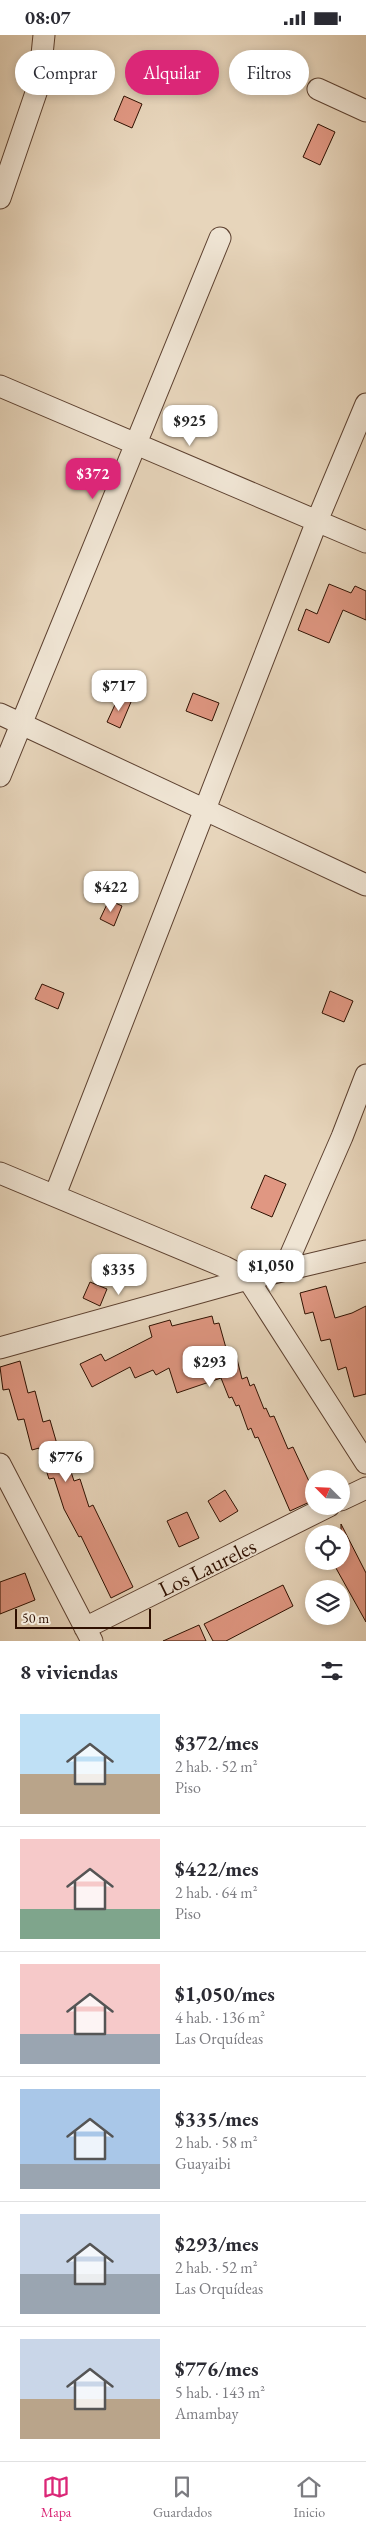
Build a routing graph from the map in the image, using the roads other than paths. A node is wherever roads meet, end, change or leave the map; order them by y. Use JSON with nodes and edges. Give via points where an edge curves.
{"nodes":[{"id":1,"x":44,"y":35,"type":"edge"},
{"id":2,"x":318,"y":89,"type":"dead end"},
{"id":3,"x":366,"y":111,"type":"edge"},
{"id":4,"x":0,"y":198,"type":"edge"},
{"id":5,"x":220,"y":238,"type":"dead end"},
{"id":6,"x":0,"y":386,"type":"edge"},
{"id":7,"x":366,"y":404,"type":"edge"},
{"id":8,"x":136,"y":444,"type":"junction"},
{"id":9,"x":317,"y":521,"type":"junction"},
{"id":10,"x":366,"y":542,"type":"edge"},
{"id":11,"x":0,"y":714,"type":"edge"},
{"id":12,"x":21,"y":724,"type":"junction"},
{"id":13,"x":0,"y":776,"type":"edge"},
{"id":14,"x":205,"y":810,"type":"junction"},
{"id":15,"x":366,"y":885,"type":"edge"},
{"id":16,"x":366,"y":1075,"type":"edge"},
{"id":17,"x":0,"y":1173,"type":"edge"},
{"id":18,"x":55,"y":1195,"type":"junction"},
{"id":19,"x":366,"y":1251,"type":"edge"},
{"id":20,"x":284,"y":1270,"type":"junction"},
{"id":21,"x":248,"y":1279,"type":"junction"},
{"id":22,"x":0,"y":1348,"type":"edge"},
{"id":23,"x":366,"y":1463,"type":"edge"},
{"id":24,"x":0,"y":1464,"type":"edge"},
{"id":25,"x":5,"y":1487,"type":"edge"},
{"id":26,"x":366,"y":1488,"type":"edge"},
{"id":27,"x":350,"y":1496,"type":"edge"},
{"id":28,"x":313,"y":1515,"type":"edge"},
{"id":29,"x":88,"y":1634,"type":"edge"}],
"edges":[{"from":1,"to":4,"type":"street","via":[[39,84]]},
{"from":2,"to":3,"type":"street"},
{"from":5,"to":8,"type":"street"},
{"from":6,"to":8,"type":"street"},
{"from":7,"to":9,"type":"street"},
{"from":8,"to":9,"type":"street"},
{"from":8,"to":12,"type":"street"},
{"from":9,"to":10,"type":"street"},
{"from":9,"to":14,"type":"street"},
{"from":11,"to":12,"type":"street"},
{"from":12,"to":13,"type":"street"},
{"from":12,"to":14,"type":"street"},
{"from":14,"to":15,"type":"street"},
{"from":14,"to":18,"type":"street"},
{"from":16,"to":20,"type":"street"},
{"from":17,"to":18,"type":"street"},
{"from":18,"to":21,"type":"street"},
{"from":19,"to":20,"type":"street"},
{"from":20,"to":21,"type":"street"},
{"from":21,"to":22,"type":"street"},
{"from":21,"to":23,"type":"street"},
{"from":24,"to":25,"type":"street"},
{"from":25,"to":29,"type":"street"},
{"from":26,"to":27,"type":"street"},
{"from":28,"to":29,"type":"street","name":"Los Laureles"}]}
